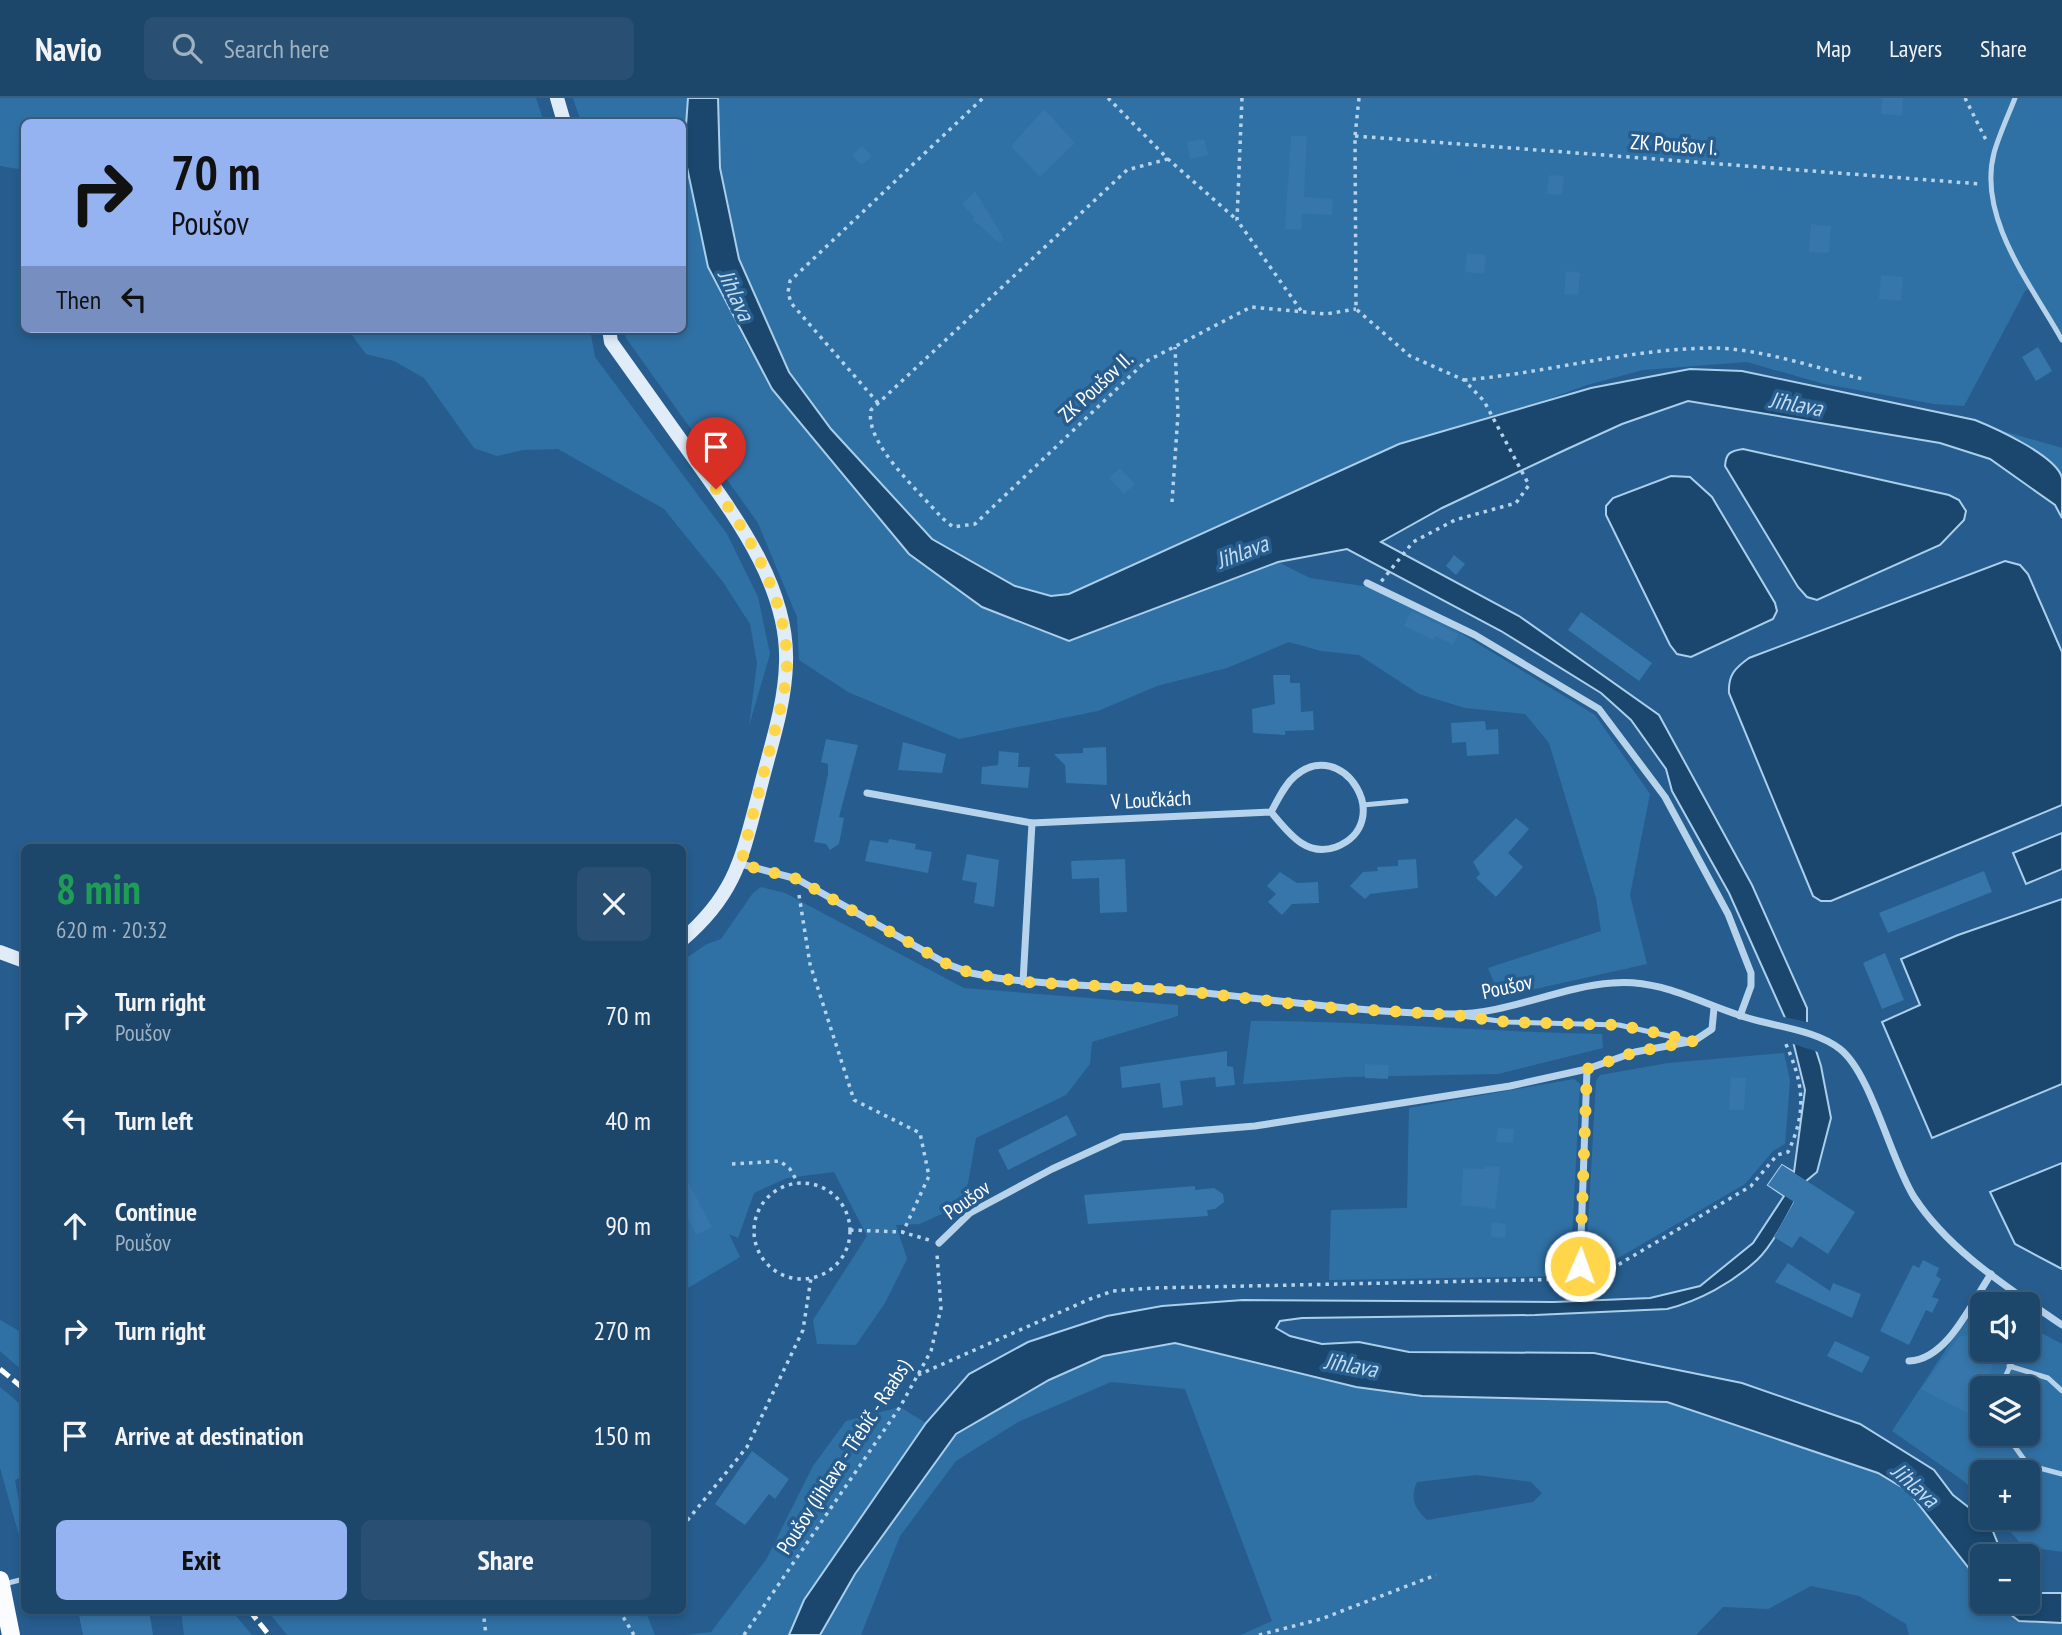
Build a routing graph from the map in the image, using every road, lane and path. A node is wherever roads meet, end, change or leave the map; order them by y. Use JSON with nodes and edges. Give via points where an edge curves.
{"nodes":[{"id":1,"x":557,"y":98,"type":"edge"},
{"id":2,"x":982,"y":98,"type":"edge"},
{"id":3,"x":1108,"y":98,"type":"edge"},
{"id":4,"x":1242,"y":98,"type":"edge"},
{"id":5,"x":1359,"y":98,"type":"edge"},
{"id":6,"x":1965,"y":98,"type":"edge"},
{"id":7,"x":2015,"y":98,"type":"edge"},
{"id":8,"x":563,"y":119,"type":"edge"},
{"id":9,"x":1355,"y":136,"type":"junction"},
{"id":10,"x":1994,"y":155,"type":"junction"},
{"id":11,"x":1168,"y":159,"type":"junction"},
{"id":12,"x":1990,"y":185,"type":"junction"},
{"id":13,"x":1237,"y":220,"type":"junction"},
{"id":14,"x":1356,"y":309,"type":"junction"},
{"id":15,"x":1302,"y":312,"type":"junction"},
{"id":16,"x":610,"y":333,"type":"edge"},
{"id":17,"x":2062,"y":340,"type":"edge"},
{"id":18,"x":1175,"y":346,"type":"junction"},
{"id":19,"x":1863,"y":379,"type":"dead end"},
{"id":20,"x":1464,"y":380,"type":"junction"},
{"id":21,"x":878,"y":403,"type":"junction"},
{"id":22,"x":1172,"y":502,"type":"dead end"},
{"id":23,"x":1367,"y":583,"type":"dead end"},
{"id":24,"x":1376,"y":588,"type":"dead end"},
{"id":25,"x":867,"y":793,"type":"dead end"},
{"id":26,"x":1406,"y":801,"type":"dead end"},
{"id":27,"x":1363,"y":805,"type":"junction"},
{"id":28,"x":1271,"y":812,"type":"junction"},
{"id":29,"x":1032,"y":822,"type":"junction"},
{"id":30,"x":741,"y":864,"type":"junction"},
{"id":31,"x":797,"y":879,"type":"junction"},
{"id":32,"x":686,"y":936,"type":"edge"},
{"id":33,"x":0,"y":952,"type":"edge"},
{"id":34,"x":21,"y":960,"type":"edge"},
{"id":35,"x":1023,"y":982,"type":"junction"},
{"id":36,"x":1714,"y":1009,"type":"junction"},
{"id":37,"x":1454,"y":1015,"type":"junction"},
{"id":38,"x":1740,"y":1016,"type":"junction"},
{"id":39,"x":1783,"y":1032,"type":"junction"},
{"id":40,"x":1694,"y":1041,"type":"junction"},
{"id":41,"x":1587,"y":1069,"type":"junction"},
{"id":42,"x":732,"y":1164,"type":"dead end"},
{"id":43,"x":798,"y":1182,"type":"junction"},
{"id":44,"x":850,"y":1230,"type":"junction"},
{"id":45,"x":902,"y":1232,"type":"junction"},
{"id":46,"x":939,"y":1243,"type":"junction"},
{"id":47,"x":1991,"y":1274,"type":"junction"},
{"id":48,"x":1583,"y":1276,"type":"junction"},
{"id":49,"x":811,"y":1278,"type":"junction"},
{"id":50,"x":2016,"y":1292,"type":"edge"},
{"id":51,"x":2040,"y":1310,"type":"edge"},
{"id":52,"x":2062,"y":1325,"type":"edge"},
{"id":53,"x":1909,"y":1361,"type":"dead end"},
{"id":54,"x":2011,"y":1362,"type":"edge"},
{"id":55,"x":2009,"y":1366,"type":"junction"},
{"id":56,"x":918,"y":1375,"type":"junction"},
{"id":57,"x":2005,"y":1376,"type":"edge"},
{"id":58,"x":2062,"y":1391,"type":"edge"},
{"id":59,"x":2014,"y":1446,"type":"edge"},
{"id":60,"x":2062,"y":1474,"type":"edge"},
{"id":61,"x":686,"y":1522,"type":"edge"},
{"id":62,"x":1436,"y":1575,"type":"dead end"},
{"id":63,"x":21,"y":1580,"type":"edge"},
{"id":64,"x":0,"y":1583,"type":"edge"},
{"id":65,"x":3,"y":1609,"type":"edge"},
{"id":66,"x":483,"y":1614,"type":"edge"},
{"id":67,"x":621,"y":1614,"type":"edge"},
{"id":68,"x":11,"y":1635,"type":"edge"},
{"id":69,"x":486,"y":1635,"type":"edge"},
{"id":70,"x":634,"y":1635,"type":"edge"},
{"id":71,"x":744,"y":1635,"type":"edge"},
{"id":72,"x":1259,"y":1635,"type":"edge"}],
"edges":[{"from":1,"to":8,"type":"street"},
{"from":2,"to":21,"type":"path","via":[[790,281],[792,303]]},
{"from":3,"to":11,"type":"path"},
{"from":4,"to":13,"type":"path"},
{"from":5,"to":9,"type":"path"},
{"from":6,"to":10,"type":"path"},
{"from":7,"to":10,"type":"lane"},
{"from":9,"to":12,"type":"path","name":"ZK Poušov I."},
{"from":9,"to":14,"type":"path"},
{"from":10,"to":12,"type":"lane"},
{"from":11,"to":13,"type":"path"},
{"from":11,"to":21,"type":"path","via":[[1126,170]]},
{"from":12,"to":17,"type":"lane","via":[[1996,222]]},
{"from":13,"to":15,"type":"path"},
{"from":14,"to":15,"type":"path","name":"ZK Poušov II."},
{"from":14,"to":20,"type":"path","via":[[1410,356]]},
{"from":15,"to":18,"type":"path","name":"ZK Poušov II.","via":[[1251,307]]},
{"from":16,"to":30,"type":"street","via":[[611,342],[746,532],[769,580],[781,622],[787,661],[783,694]]},
{"from":18,"to":21,"type":"path","name":"ZK Poušov II.","via":[[1135,369],[975,524],[961,528],[953,527],[872,432],[871,410]]},
{"from":18,"to":22,"type":"path","via":[[1178,414]]},
{"from":19,"to":20,"type":"path","via":[[1714,348],[1628,353],[1518,375]]},
{"from":20,"to":24,"type":"path","bridge":true,"via":[[1484,401],[1529,485],[1516,503],[1455,520],[1413,542]]},
{"from":23,"to":38,"type":"street","via":[[1475,635],[1599,709],[1665,797],[1728,914],[1751,973]]},
{"from":25,"to":29,"type":"street","name":"V Loučkách"},
{"from":26,"to":27,"type":"lane"},
{"from":27,"to":28,"type":"street","via":[[1360,824],[1348,840],[1321,849],[1294,839]]},
{"from":27,"to":28,"type":"street","via":[[1350,778],[1322,766],[1294,776]]},
{"from":28,"to":29,"type":"street","name":"V Loučkách"},
{"from":29,"to":35,"type":"street"},
{"from":30,"to":31,"type":"street","name":"Poušov"},
{"from":30,"to":32,"type":"street","via":[[709,914]]},
{"from":31,"to":35,"type":"street","name":"Poušov","via":[[947,964]]},
{"from":31,"to":45,"type":"path","via":[[810,964],[854,1100],[920,1133],[929,1176]]},
{"from":33,"to":34,"type":"street"},
{"from":35,"to":37,"type":"street","name":"Poušov","via":[[1176,990],[1321,1007]]},
{"from":36,"to":37,"type":"street","name":"Poušov","via":[[1662,987],[1614,982]]},
{"from":36,"to":38,"type":"street","name":"Poušov"},
{"from":36,"to":40,"type":"street","via":[[1712,1029]]},
{"from":37,"to":40,"type":"lane","via":[[1507,1022],[1619,1025]]},
{"from":38,"to":39,"type":"street","name":"Poušov"},
{"from":39,"to":47,"type":"street","name":"Poušov","via":[[1828,1041],[1846,1055],[1858,1071],[1913,1196],[1956,1247]]},
{"from":39,"to":48,"type":"path","via":[[1803,1097],[1797,1134],[1788,1152],[1777,1156],[1751,1186],[1734,1197],[1611,1269]]},
{"from":40,"to":41,"type":"street","name":"Poušov","via":[[1635,1052]]},
{"from":41,"to":46,"type":"street","name":"Poušov","via":[[1510,1086],[1255,1126],[1122,1137],[970,1213]]},
{"from":41,"to":48,"type":"street"},
{"from":42,"to":43,"type":"path","via":[[780,1161]]},
{"from":43,"to":44,"type":"path","via":[[820,1186],[838,1199]]},
{"from":43,"to":49,"type":"path","via":[[777,1189],[761,1205],[754,1237],[762,1258],[778,1273]]},
{"from":44,"to":45,"type":"path"},
{"from":44,"to":49,"type":"path","via":[[842,1257],[828,1271]]},
{"from":45,"to":46,"type":"path"},
{"from":46,"to":56,"type":"path","name":"Poušov (Jihlava - Třebíč - Raabs)","via":[[941,1308],[934,1340]]},
{"from":47,"to":50,"type":"street","name":"Poušov"},
{"from":47,"to":53,"type":"street","via":[[1940,1351],[1923,1361]]},
{"from":48,"to":56,"type":"path","via":[[1570,1280],[1167,1287],[1113,1292]]},
{"from":49,"to":61,"type":"path","via":[[803,1330],[747,1447]]},
{"from":51,"to":52,"type":"street","name":"Poušov"},
{"from":54,"to":55,"type":"lane"},
{"from":55,"to":57,"type":"lane"},
{"from":55,"to":58,"type":"lane","via":[[2048,1378]]},
{"from":56,"to":71,"type":"path","name":"Poušov (Jihlava - Třebíč - Raabs)"},
{"from":59,"to":60,"type":"lane","via":[[2028,1465]]},
{"from":62,"to":72,"type":"path","via":[[1321,1619]]},
{"from":63,"to":64,"type":"lane"},
{"from":64,"to":65,"type":"main road"},
{"from":65,"to":68,"type":"main road"},
{"from":66,"to":69,"type":"path"},
{"from":67,"to":70,"type":"path"}]}
